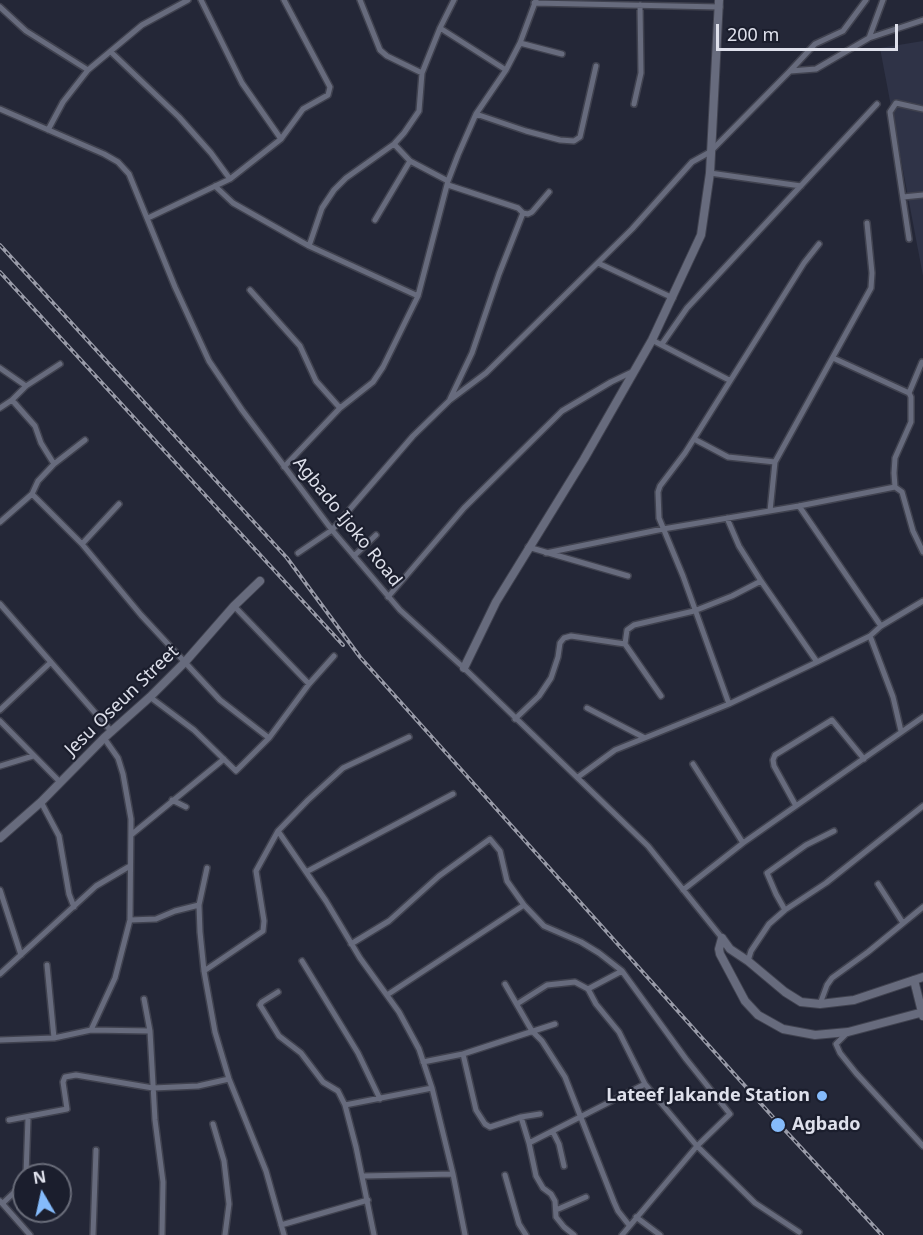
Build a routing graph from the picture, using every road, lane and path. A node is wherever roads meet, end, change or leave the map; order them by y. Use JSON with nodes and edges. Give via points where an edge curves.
{"nodes":[{"id":1,"x":188,"y":0,"type":"edge"},
{"id":2,"x":201,"y":0,"type":"edge"},
{"id":3,"x":284,"y":0,"type":"edge"},
{"id":4,"x":360,"y":0,"type":"edge"},
{"id":5,"x":454,"y":0,"type":"edge"},
{"id":6,"x":866,"y":0,"type":"edge"},
{"id":7,"x":883,"y":0,"type":"edge"},
{"id":8,"x":535,"y":2,"type":"edge"},
{"id":9,"x":625,"y":2,"type":"edge"},
{"id":10,"x":719,"y":3,"type":"edge"},
{"id":11,"x":640,"y":5,"type":"junction"},
{"id":12,"x":0,"y":7,"type":"edge"},
{"id":13,"x":923,"y":20,"type":"edge"},
{"id":14,"x":440,"y":28,"type":"junction"},
{"id":15,"x":869,"y":38,"type":"junction"},
{"id":16,"x":520,"y":43,"type":"junction"},
{"id":17,"x":111,"y":52,"type":"junction"},
{"id":18,"x":562,"y":54,"type":"dead end"},
{"id":19,"x":596,"y":66,"type":"dead end"},
{"id":20,"x":88,"y":70,"type":"junction"},
{"id":21,"x":506,"y":70,"type":"junction"},
{"id":22,"x":790,"y":71,"type":"junction"},
{"id":23,"x":422,"y":73,"type":"junction"},
{"id":24,"x":634,"y":104,"type":"dead end"},
{"id":25,"x":876,"y":104,"type":"dead end"},
{"id":26,"x":0,"y":109,"type":"edge"},
{"id":27,"x":923,"y":109,"type":"edge"},
{"id":28,"x":476,"y":114,"type":"junction"},
{"id":29,"x":48,"y":130,"type":"junction"},
{"id":30,"x":281,"y":139,"type":"junction"},
{"id":31,"x":394,"y":144,"type":"junction"},
{"id":32,"x":710,"y":152,"type":"junction"},
{"id":33,"x":410,"y":161,"type":"junction"},
{"id":34,"x":710,"y":173,"type":"junction"},
{"id":35,"x":230,"y":179,"type":"junction"},
{"id":36,"x":448,"y":183,"type":"junction"},
{"id":37,"x":215,"y":186,"type":"junction"},
{"id":38,"x":801,"y":186,"type":"junction"},
{"id":39,"x":549,"y":192,"type":"dead end"},
{"id":40,"x":923,"y":195,"type":"edge"},
{"id":41,"x":903,"y":197,"type":"junction"},
{"id":42,"x":523,"y":213,"type":"junction"},
{"id":43,"x":148,"y":218,"type":"junction"},
{"id":44,"x":375,"y":220,"type":"dead end"},
{"id":45,"x":867,"y":223,"type":"dead end"},
{"id":46,"x":909,"y":238,"type":"dead end"},
{"id":47,"x":819,"y":244,"type":"dead end"},
{"id":48,"x":309,"y":246,"type":"junction"},
{"id":49,"x":598,"y":263,"type":"junction"},
{"id":50,"x":250,"y":290,"type":"dead end"},
{"id":51,"x":418,"y":296,"type":"junction"},
{"id":52,"x":673,"y":298,"type":"junction"},
{"id":53,"x":652,"y":340,"type":"junction"},
{"id":54,"x":662,"y":344,"type":"junction"},
{"id":55,"x":833,"y":358,"type":"junction"},
{"id":56,"x":922,"y":362,"type":"edge"},
{"id":57,"x":60,"y":364,"type":"dead end"},
{"id":58,"x":0,"y":368,"type":"edge"},
{"id":59,"x":635,"y":370,"type":"junction"},
{"id":60,"x":729,"y":380,"type":"junction"},
{"id":61,"x":26,"y":386,"type":"junction"},
{"id":62,"x":909,"y":393,"type":"junction"},
{"id":63,"x":12,"y":400,"type":"junction"},
{"id":64,"x":450,"y":400,"type":"junction"},
{"id":65,"x":0,"y":408,"type":"edge"},
{"id":66,"x":340,"y":408,"type":"junction"},
{"id":67,"x":694,"y":439,"type":"junction"},
{"id":68,"x":85,"y":440,"type":"dead end"},
{"id":69,"x":775,"y":462,"type":"junction"},
{"id":70,"x":54,"y":464,"type":"junction"},
{"id":71,"x":284,"y":467,"type":"junction"},
{"id":72,"x":896,"y":487,"type":"junction"},
{"id":73,"x":32,"y":494,"type":"junction"},
{"id":74,"x":119,"y":504,"type":"dead end"},
{"id":75,"x":799,"y":506,"type":"junction"},
{"id":76,"x":770,"y":511,"type":"junction"},
{"id":77,"x":727,"y":518,"type":"junction"},
{"id":78,"x":0,"y":522,"type":"edge"},
{"id":79,"x":663,"y":528,"type":"junction"},
{"id":80,"x":332,"y":530,"type":"junction"},
{"id":81,"x":376,"y":535,"type":"dead end"},
{"id":82,"x":82,"y":544,"type":"junction"},
{"id":83,"x":528,"y":547,"type":"junction"},
{"id":84,"x":923,"y":552,"type":"edge"},
{"id":85,"x":298,"y":553,"type":"dead end"},
{"id":86,"x":546,"y":553,"type":"junction"},
{"id":87,"x":354,"y":556,"type":"junction"},
{"id":88,"x":628,"y":576,"type":"dead end"},
{"id":89,"x":260,"y":581,"type":"dead end"},
{"id":90,"x":761,"y":581,"type":"junction"},
{"id":91,"x":388,"y":597,"type":"junction"},
{"id":92,"x":923,"y":601,"type":"edge"},
{"id":93,"x":0,"y":604,"type":"edge"},
{"id":94,"x":234,"y":606,"type":"junction"},
{"id":95,"x":694,"y":610,"type":"junction"},
{"id":96,"x":881,"y":626,"type":"junction"},
{"id":97,"x":870,"y":636,"type":"junction"},
{"id":98,"x":625,"y":644,"type":"junction"},
{"id":99,"x":334,"y":656,"type":"dead end"},
{"id":100,"x":51,"y":662,"type":"junction"},
{"id":101,"x":185,"y":662,"type":"junction"},
{"id":102,"x":817,"y":663,"type":"junction"},
{"id":103,"x":464,"y":668,"type":"junction"},
{"id":104,"x":309,"y":684,"type":"junction"},
{"id":105,"x":661,"y":696,"type":"dead end"},
{"id":106,"x":150,"y":697,"type":"junction"},
{"id":107,"x":729,"y":704,"type":"junction"},
{"id":108,"x":586,"y":708,"type":"dead end"},
{"id":109,"x":0,"y":710,"type":"edge"},
{"id":110,"x":923,"y":717,"type":"edge"},
{"id":111,"x":515,"y":719,"type":"junction"},
{"id":112,"x":0,"y":721,"type":"edge"},
{"id":113,"x":901,"y":731,"type":"junction"},
{"id":114,"x":112,"y":732,"type":"junction"},
{"id":115,"x":409,"y":737,"type":"dead end"},
{"id":116,"x":643,"y":737,"type":"junction"},
{"id":117,"x":104,"y":738,"type":"junction"},
{"id":118,"x":269,"y":738,"type":"junction"},
{"id":119,"x":33,"y":756,"type":"junction"},
{"id":120,"x":224,"y":759,"type":"junction"},
{"id":121,"x":864,"y":759,"type":"junction"},
{"id":122,"x":693,"y":764,"type":"dead end"},
{"id":123,"x":0,"y":766,"type":"edge"},
{"id":124,"x":578,"y":777,"type":"junction"},
{"id":125,"x":60,"y":782,"type":"junction"},
{"id":126,"x":453,"y":794,"type":"dead end"},
{"id":127,"x":172,"y":800,"type":"junction"},
{"id":128,"x":41,"y":801,"type":"junction"},
{"id":129,"x":796,"y":806,"type":"junction"},
{"id":130,"x":923,"y":806,"type":"edge"},
{"id":131,"x":186,"y":807,"type":"dead end"},
{"id":132,"x":278,"y":831,"type":"junction"},
{"id":133,"x":834,"y":831,"type":"dead end"},
{"id":134,"x":131,"y":835,"type":"junction"},
{"id":135,"x":0,"y":838,"type":"edge"},
{"id":136,"x":742,"y":843,"type":"junction"},
{"id":137,"x":130,"y":866,"type":"junction"},
{"id":138,"x":207,"y":868,"type":"dead end"},
{"id":139,"x":306,"y":872,"type":"junction"},
{"id":140,"x":878,"y":884,"type":"dead end"},
{"id":141,"x":0,"y":890,"type":"edge"},
{"id":142,"x":683,"y":890,"type":"junction"},
{"id":143,"x":199,"y":905,"type":"junction"},
{"id":144,"x":525,"y":905,"type":"junction"},
{"id":145,"x":74,"y":907,"type":"junction"},
{"id":146,"x":923,"y":907,"type":"edge"},
{"id":147,"x":785,"y":910,"type":"junction"},
{"id":148,"x":130,"y":920,"type":"junction"},
{"id":149,"x":903,"y":922,"type":"junction"},
{"id":150,"x":722,"y":938,"type":"junction"},
{"id":151,"x":351,"y":944,"type":"junction"},
{"id":152,"x":21,"y":955,"type":"junction"},
{"id":153,"x":302,"y":961,"type":"dead end"},
{"id":154,"x":748,"y":961,"type":"junction"},
{"id":155,"x":46,"y":965,"type":"dead end"},
{"id":156,"x":204,"y":971,"type":"junction"},
{"id":157,"x":622,"y":971,"type":"junction"},
{"id":158,"x":0,"y":974,"type":"edge"},
{"id":159,"x":923,"y":977,"type":"edge"},
{"id":160,"x":914,"y":980,"type":"junction"},
{"id":161,"x":505,"y":984,"type":"dead end"},
{"id":162,"x":588,"y":989,"type":"junction"},
{"id":163,"x":278,"y":992,"type":"dead end"},
{"id":164,"x":387,"y":995,"type":"junction"},
{"id":165,"x":144,"y":999,"type":"dead end"},
{"id":166,"x":517,"y":1004,"type":"junction"},
{"id":167,"x":820,"y":1004,"type":"junction"},
{"id":168,"x":923,"y":1014,"type":"edge"},
{"id":169,"x":555,"y":1024,"type":"dead end"},
{"id":170,"x":91,"y":1030,"type":"junction"},
{"id":171,"x":150,"y":1031,"type":"junction"},
{"id":172,"x":532,"y":1031,"type":"junction"},
{"id":173,"x":848,"y":1032,"type":"junction"},
{"id":174,"x":54,"y":1038,"type":"junction"},
{"id":175,"x":0,"y":1040,"type":"edge"},
{"id":176,"x":463,"y":1054,"type":"junction"},
{"id":177,"x":423,"y":1062,"type":"junction"},
{"id":178,"x":230,"y":1079,"type":"junction"},
{"id":179,"x":645,"y":1084,"type":"junction"},
{"id":180,"x":153,"y":1088,"type":"junction"},
{"id":181,"x":432,"y":1088,"type":"junction"},
{"id":182,"x":380,"y":1099,"type":"junction"},
{"id":183,"x":345,"y":1105,"type":"junction"},
{"id":184,"x":540,"y":1114,"type":"dead end"},
{"id":185,"x":521,"y":1117,"type":"junction"},
{"id":186,"x":28,"y":1118,"type":"junction"},
{"id":187,"x":581,"y":1118,"type":"junction"},
{"id":188,"x":9,"y":1120,"type":"dead end"},
{"id":189,"x":213,"y":1124,"type":"dead end"},
{"id":190,"x":553,"y":1132,"type":"junction"},
{"id":191,"x":529,"y":1143,"type":"junction"},
{"id":192,"x":697,"y":1146,"type":"junction"},
{"id":193,"x":923,"y":1146,"type":"edge"},
{"id":194,"x":96,"y":1149,"type":"dead end"},
{"id":195,"x":26,"y":1163,"type":"edge"},
{"id":196,"x":564,"y":1166,"type":"dead end"},
{"id":197,"x":453,"y":1174,"type":"junction"},
{"id":198,"x":505,"y":1175,"type":"dead end"},
{"id":199,"x":363,"y":1176,"type":"junction"},
{"id":200,"x":586,"y":1197,"type":"dead end"},
{"id":201,"x":368,"y":1200,"type":"junction"},
{"id":202,"x":1,"y":1202,"type":"edge"},
{"id":203,"x":556,"y":1210,"type":"junction"},
{"id":204,"x":636,"y":1216,"type":"junction"},
{"id":205,"x":281,"y":1225,"type":"junction"},
{"id":206,"x":629,"y":1225,"type":"junction"},
{"id":207,"x":799,"y":1232,"type":"dead end"},
{"id":208,"x":282,"y":1234,"type":"edge"},
{"id":209,"x":30,"y":1235,"type":"edge"},
{"id":210,"x":93,"y":1235,"type":"edge"},
{"id":211,"x":162,"y":1235,"type":"edge"},
{"id":212,"x":225,"y":1235,"type":"edge"},
{"id":213,"x":374,"y":1235,"type":"edge"},
{"id":214,"x":465,"y":1235,"type":"edge"},
{"id":215,"x":526,"y":1235,"type":"edge"},
{"id":216,"x":574,"y":1235,"type":"edge"},
{"id":217,"x":622,"y":1235,"type":"edge"},
{"id":218,"x":660,"y":1235,"type":"edge"}],
"edges":[{"from":1,"to":17,"type":"street","via":[[142,25]]},
{"from":2,"to":30,"type":"street","via":[[242,83]]},
{"from":3,"to":30,"type":"street","via":[[330,87],[328,95],[303,109]]},
{"from":4,"to":23,"type":"street","via":[[380,50]]},
{"from":5,"to":14,"type":"street"},
{"from":6,"to":22,"type":"street","via":[[843,31],[815,44]]},
{"from":7,"to":15,"type":"street"},
{"from":8,"to":9,"type":"street"},
{"from":8,"to":16,"type":"street"},
{"from":9,"to":11,"type":"street"},
{"from":10,"to":11,"type":"street"},
{"from":10,"to":32,"type":"main road"},
{"from":11,"to":24,"type":"street","via":[[641,73]]},
{"from":12,"to":20,"type":"street","via":[[26,31]]},
{"from":13,"to":15,"type":"street"},
{"from":14,"to":21,"type":"street"},
{"from":14,"to":23,"type":"street"},
{"from":15,"to":22,"type":"street","via":[[816,69]]},
{"from":16,"to":18,"type":"street"},
{"from":16,"to":21,"type":"street"},
{"from":17,"to":20,"type":"street"},
{"from":17,"to":35,"type":"street","via":[[179,117]]},
{"from":19,"to":28,"type":"street","via":[[580,137],[574,141],[526,131]]},
{"from":20,"to":29,"type":"street","via":[[63,102]]},
{"from":21,"to":28,"type":"street"},
{"from":22,"to":32,"type":"street"},
{"from":23,"to":31,"type":"street","via":[[419,111]]},
{"from":25,"to":38,"type":"street"},
{"from":26,"to":29,"type":"street","name":"Agbado Ijoko Road"},
{"from":27,"to":41,"type":"street","via":[[896,103],[890,112]]},
{"from":28,"to":36,"type":"street"},
{"from":29,"to":43,"type":"street","name":"Agbado Ijoko Road","via":[[118,162],[135,184]]},
{"from":30,"to":35,"type":"street"},
{"from":31,"to":33,"type":"street"},
{"from":31,"to":48,"type":"street","via":[[334,190],[322,208]]},
{"from":32,"to":34,"type":"main road"},
{"from":32,"to":49,"type":"street","via":[[692,162]]},
{"from":33,"to":36,"type":"street"},
{"from":33,"to":44,"type":"street"},
{"from":34,"to":38,"type":"street"},
{"from":34,"to":52,"type":"main road","via":[[701,235]]},
{"from":35,"to":37,"type":"street"},
{"from":36,"to":42,"type":"street"},
{"from":36,"to":51,"type":"street"},
{"from":37,"to":43,"type":"street"},
{"from":37,"to":48,"type":"street","via":[[232,202]]},
{"from":38,"to":54,"type":"street","via":[[687,308]]},
{"from":39,"to":42,"type":"street","via":[[532,212]]},
{"from":40,"to":41,"type":"street"},
{"from":41,"to":46,"type":"street"},
{"from":42,"to":64,"type":"street","via":[[472,353]]},
{"from":43,"to":71,"type":"street","name":"Agbado Ijoko Road","via":[[202,350]]},
{"from":45,"to":55,"type":"street","via":[[871,288]]},
{"from":47,"to":60,"type":"street"},
{"from":48,"to":51,"type":"street"},
{"from":49,"to":52,"type":"street"},
{"from":49,"to":64,"type":"street","via":[[486,373]]},
{"from":50,"to":66,"type":"street","via":[[300,346],[316,381]]},
{"from":51,"to":66,"type":"street","via":[[378,376]]},
{"from":52,"to":53,"type":"main road"},
{"from":53,"to":54,"type":"street"},
{"from":53,"to":59,"type":"main road"},
{"from":54,"to":60,"type":"street"},
{"from":55,"to":62,"type":"street"},
{"from":55,"to":69,"type":"street"},
{"from":56,"to":62,"type":"street"},
{"from":57,"to":61,"type":"street"},
{"from":58,"to":61,"type":"street"},
{"from":59,"to":83,"type":"main road"},
{"from":59,"to":91,"type":"street","via":[[562,411],[465,508]]},
{"from":60,"to":67,"type":"street"},
{"from":61,"to":63,"type":"street"},
{"from":62,"to":72,"type":"street","via":[[911,422],[895,458]]},
{"from":63,"to":65,"type":"street"},
{"from":63,"to":70,"type":"street","via":[[35,426]]},
{"from":64,"to":80,"type":"street","via":[[413,436]]},
{"from":66,"to":71,"type":"street"},
{"from":67,"to":69,"type":"street","via":[[728,457]]},
{"from":67,"to":79,"type":"street","via":[[660,486],[658,510]]},
{"from":68,"to":70,"type":"street"},
{"from":69,"to":76,"type":"street"},
{"from":70,"to":73,"type":"street"},
{"from":71,"to":80,"type":"street","name":"Agbado Ijoko Road"},
{"from":72,"to":75,"type":"street"},
{"from":72,"to":84,"type":"street","via":[[902,492]]},
{"from":73,"to":78,"type":"street"},
{"from":73,"to":82,"type":"street"},
{"from":74,"to":82,"type":"street"},
{"from":75,"to":76,"type":"street"},
{"from":75,"to":96,"type":"street"},
{"from":76,"to":77,"type":"street"},
{"from":77,"to":79,"type":"street"},
{"from":77,"to":90,"type":"street"},
{"from":79,"to":86,"type":"street"},
{"from":79,"to":95,"type":"street"},
{"from":80,"to":85,"type":"street"},
{"from":80,"to":87,"type":"street","name":"Agbado Ijoko Road"},
{"from":81,"to":87,"type":"street"},
{"from":82,"to":101,"type":"street"},
{"from":83,"to":86,"type":"street"},
{"from":83,"to":103,"type":"main road"},
{"from":86,"to":88,"type":"street"},
{"from":87,"to":91,"type":"street","name":"Agbado Ijoko Road"},
{"from":89,"to":94,"type":"main road","name":"Jesu Oseun Street"},
{"from":90,"to":95,"type":"street"},
{"from":90,"to":102,"type":"street"},
{"from":91,"to":103,"type":"street","name":"Agbado Ijoko Road"},
{"from":92,"to":96,"type":"street"},
{"from":93,"to":100,"type":"street"},
{"from":94,"to":101,"type":"main road","name":"Jesu Oseun Street"},
{"from":94,"to":104,"type":"street"},
{"from":95,"to":98,"type":"street","via":[[634,626],[627,630]]},
{"from":95,"to":107,"type":"street"},
{"from":96,"to":97,"type":"street"},
{"from":97,"to":102,"type":"street"},
{"from":97,"to":113,"type":"street"},
{"from":98,"to":105,"type":"street"},
{"from":98,"to":111,"type":"street","via":[[564,638],[551,678]]},
{"from":99,"to":104,"type":"street"},
{"from":100,"to":109,"type":"street"},
{"from":100,"to":114,"type":"street"},
{"from":101,"to":106,"type":"main road","name":"Jesu Oseun Street"},
{"from":101,"to":118,"type":"street","via":[[220,700]]},
{"from":102,"to":107,"type":"street"},
{"from":103,"to":111,"type":"street","name":"Agbado Ijoko Road"},
{"from":104,"to":118,"type":"street"},
{"from":106,"to":114,"type":"main road","name":"Jesu Oseun Street"},
{"from":106,"to":120,"type":"street"},
{"from":107,"to":116,"type":"street"},
{"from":108,"to":116,"type":"street"},
{"from":110,"to":113,"type":"street"},
{"from":111,"to":124,"type":"street","name":"Agbado Ijoko Road"},
{"from":112,"to":119,"type":"street"},
{"from":113,"to":121,"type":"street"},
{"from":114,"to":117,"type":"main road","name":"Jesu Oseun Street"},
{"from":115,"to":132,"type":"street","via":[[343,768]]},
{"from":116,"to":124,"type":"street","via":[[615,750]]},
{"from":117,"to":125,"type":"main road","name":"Jesu Oseun Street"},
{"from":117,"to":134,"type":"street","via":[[118,758],[123,774]]},
{"from":118,"to":120,"type":"street","via":[[236,771]]},
{"from":119,"to":123,"type":"street"},
{"from":119,"to":125,"type":"street"},
{"from":120,"to":127,"type":"street"},
{"from":121,"to":129,"type":"street"},
{"from":121,"to":129,"type":"street","via":[[832,720],[775,755],[774,766]]},
{"from":122,"to":136,"type":"street"},
{"from":124,"to":142,"type":"street","name":"Agbado Ijoko Road","via":[[658,856]]},
{"from":125,"to":128,"type":"main road","name":"Jesu Oseun Street"},
{"from":126,"to":139,"type":"street"},
{"from":127,"to":131,"type":"street"},
{"from":127,"to":134,"type":"street"},
{"from":128,"to":135,"type":"main road","name":"Jesu Oseun Street"},
{"from":128,"to":145,"type":"street","via":[[59,836]]},
{"from":129,"to":136,"type":"street"},
{"from":130,"to":147,"type":"street","via":[[826,883]]},
{"from":132,"to":139,"type":"street"},
{"from":132,"to":156,"type":"street","via":[[256,871],[263,931]]},
{"from":133,"to":147,"type":"street","via":[[806,845],[767,873]]},
{"from":134,"to":137,"type":"street"},
{"from":136,"to":142,"type":"street"},
{"from":137,"to":145,"type":"street","via":[[96,886]]},
{"from":137,"to":148,"type":"street"},
{"from":138,"to":143,"type":"street"},
{"from":139,"to":151,"type":"street"},
{"from":140,"to":149,"type":"street"},
{"from":141,"to":152,"type":"street"},
{"from":142,"to":150,"type":"street","name":"Agbado Ijoko Road"},
{"from":143,"to":148,"type":"street","via":[[156,919]]},
{"from":143,"to":156,"type":"street"},
{"from":144,"to":151,"type":"street","via":[[507,881],[500,851],[490,839],[439,876],[389,921]]},
{"from":144,"to":157,"type":"street","via":[[544,926],[581,942]]},
{"from":144,"to":164,"type":"street"},
{"from":145,"to":152,"type":"street"},
{"from":146,"to":149,"type":"street"},
{"from":147,"to":154,"type":"street","via":[[769,924]]},
{"from":148,"to":170,"type":"street","via":[[115,978]]},
{"from":149,"to":167,"type":"street","via":[[832,978]]},
{"from":150,"to":154,"type":"main road","name":"Agbado Ijoko Road"},
{"from":150,"to":173,"type":"main road","via":[[720,954],[758,1015],[783,1029],[815,1035]]},
{"from":151,"to":164,"type":"street"},
{"from":152,"to":158,"type":"street"},
{"from":153,"to":182,"type":"street","via":[[358,1053]]},
{"from":154,"to":167,"type":"main road","name":"Agbado Ijoko Road","via":[[801,1002]]},
{"from":155,"to":174,"type":"street"},
{"from":156,"to":178,"type":"street","via":[[215,1032]]},
{"from":157,"to":162,"type":"street"},
{"from":157,"to":192,"type":"street","via":[[730,1114]]},
{"from":159,"to":160,"type":"main road","name":"Agbado Ijoko Road"},
{"from":160,"to":167,"type":"main road","name":"Agbado Ijoko Road","via":[[854,1000]]},
{"from":160,"to":168,"type":"main road"},
{"from":161,"to":166,"type":"street"},
{"from":162,"to":166,"type":"street","via":[[575,982],[547,985]]},
{"from":162,"to":179,"type":"street","via":[[619,1032]]},
{"from":163,"to":183,"type":"street","via":[[262,1002],[262,1009],[279,1036],[301,1053],[323,1082],[338,1091]]},
{"from":164,"to":177,"type":"street","via":[[409,1028]]},
{"from":165,"to":171,"type":"street"},
{"from":166,"to":172,"type":"street"},
{"from":168,"to":173,"type":"main road"},
{"from":169,"to":172,"type":"street"},
{"from":170,"to":171,"type":"street"},
{"from":170,"to":174,"type":"street"},
{"from":171,"to":180,"type":"street"},
{"from":172,"to":176,"type":"street"},
{"from":172,"to":187,"type":"street","via":[[565,1077]]},
{"from":173,"to":193,"type":"street","via":[[836,1044],[840,1053]]},
{"from":174,"to":175,"type":"street"},
{"from":176,"to":177,"type":"street"},
{"from":176,"to":185,"type":"street","via":[[476,1110],[485,1124],[490,1127]]},
{"from":177,"to":181,"type":"street"},
{"from":178,"to":180,"type":"street","via":[[198,1086]]},
{"from":178,"to":205,"type":"street","via":[[266,1171]]},
{"from":179,"to":187,"type":"street"},
{"from":179,"to":192,"type":"street"},
{"from":180,"to":186,"type":"street","via":[[76,1075],[65,1077],[68,1109]]},
{"from":180,"to":211,"type":"street","via":[[163,1182]]},
{"from":181,"to":182,"type":"street"},
{"from":181,"to":197,"type":"street"},
{"from":182,"to":183,"type":"street"},
{"from":183,"to":199,"type":"street"},
{"from":184,"to":185,"type":"street"},
{"from":185,"to":191,"type":"street"},
{"from":186,"to":188,"type":"street"},
{"from":186,"to":195,"type":"street"},
{"from":187,"to":190,"type":"street"},
{"from":187,"to":206,"type":"street","via":[[618,1211]]},
{"from":189,"to":212,"type":"street","via":[[224,1161],[229,1204]]},
{"from":190,"to":191,"type":"street"},
{"from":190,"to":196,"type":"street"},
{"from":191,"to":203,"type":"street","via":[[536,1176],[551,1194]]},
{"from":192,"to":204,"type":"street"},
{"from":192,"to":207,"type":"street","via":[[755,1203]]},
{"from":194,"to":210,"type":"street"},
{"from":197,"to":199,"type":"street"},
{"from":197,"to":214,"type":"street"},
{"from":198,"to":215,"type":"street"},
{"from":199,"to":201,"type":"street"},
{"from":200,"to":203,"type":"street"},
{"from":201,"to":205,"type":"street"},
{"from":201,"to":213,"type":"street"},
{"from":202,"to":209,"type":"street"},
{"from":203,"to":216,"type":"street","via":[[556,1217]]},
{"from":204,"to":206,"type":"street"},
{"from":204,"to":218,"type":"street"},
{"from":205,"to":208,"type":"street"},
{"from":206,"to":217,"type":"street"}]}
